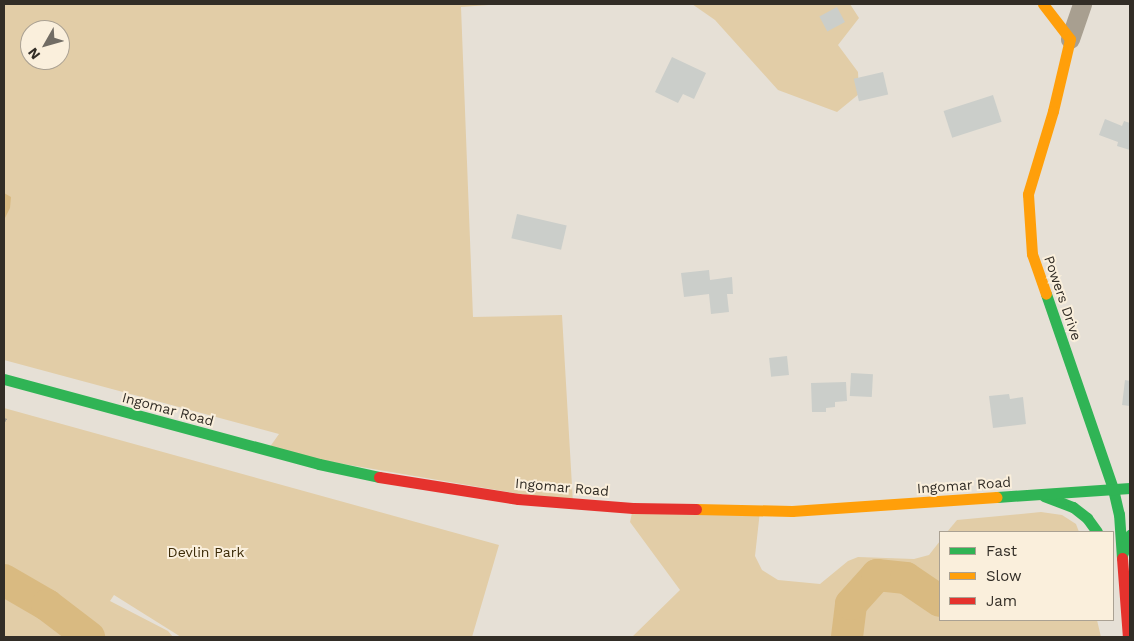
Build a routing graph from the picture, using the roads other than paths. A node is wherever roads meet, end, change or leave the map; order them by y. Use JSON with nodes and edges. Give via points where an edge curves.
{"nodes":[{"id":1,"x":1043,"y":4,"type":"edge"},
{"id":2,"x":1082,"y":4,"type":"edge"},
{"id":3,"x":1070,"y":39,"type":"junction"},
{"id":4,"x":4,"y":380,"type":"edge"},
{"id":5,"x":1130,"y":488,"type":"edge"},
{"id":6,"x":1113,"y":489,"type":"junction"},
{"id":7,"x":1040,"y":494,"type":"junction"},
{"id":8,"x":1106,"y":524,"type":"edge"},
{"id":9,"x":1095,"y":531,"type":"edge"},
{"id":10,"x":1130,"y":535,"type":"edge"},
{"id":11,"x":1122,"y":555,"type":"junction"},
{"id":12,"x":1128,"y":637,"type":"edge"}],
"edges":[{"from":1,"to":3,"type":"main road"},
{"from":2,"to":3,"type":"street"},
{"from":3,"to":6,"type":"main road","name":"Powers Drive","via":[[1028,194],[1032,254]]},
{"from":4,"to":7,"type":"main road","name":"Ingomar Road","via":[[319,464],[404,482],[518,499],[632,508],[792,512]]},
{"from":5,"to":6,"type":"main road","name":"Ingomar Road"},
{"from":6,"to":7,"type":"main road","name":"Ingomar Road"},
{"from":6,"to":8,"type":"main road"},
{"from":6,"to":11,"type":"main road","name":"Powers Drive","via":[[1120,514]]},
{"from":7,"to":9,"type":"main road","via":[[1073,507],[1087,518]]},
{"from":10,"to":11,"type":"main road"},
{"from":11,"to":12,"type":"main road","name":"Powers Drive"}]}
